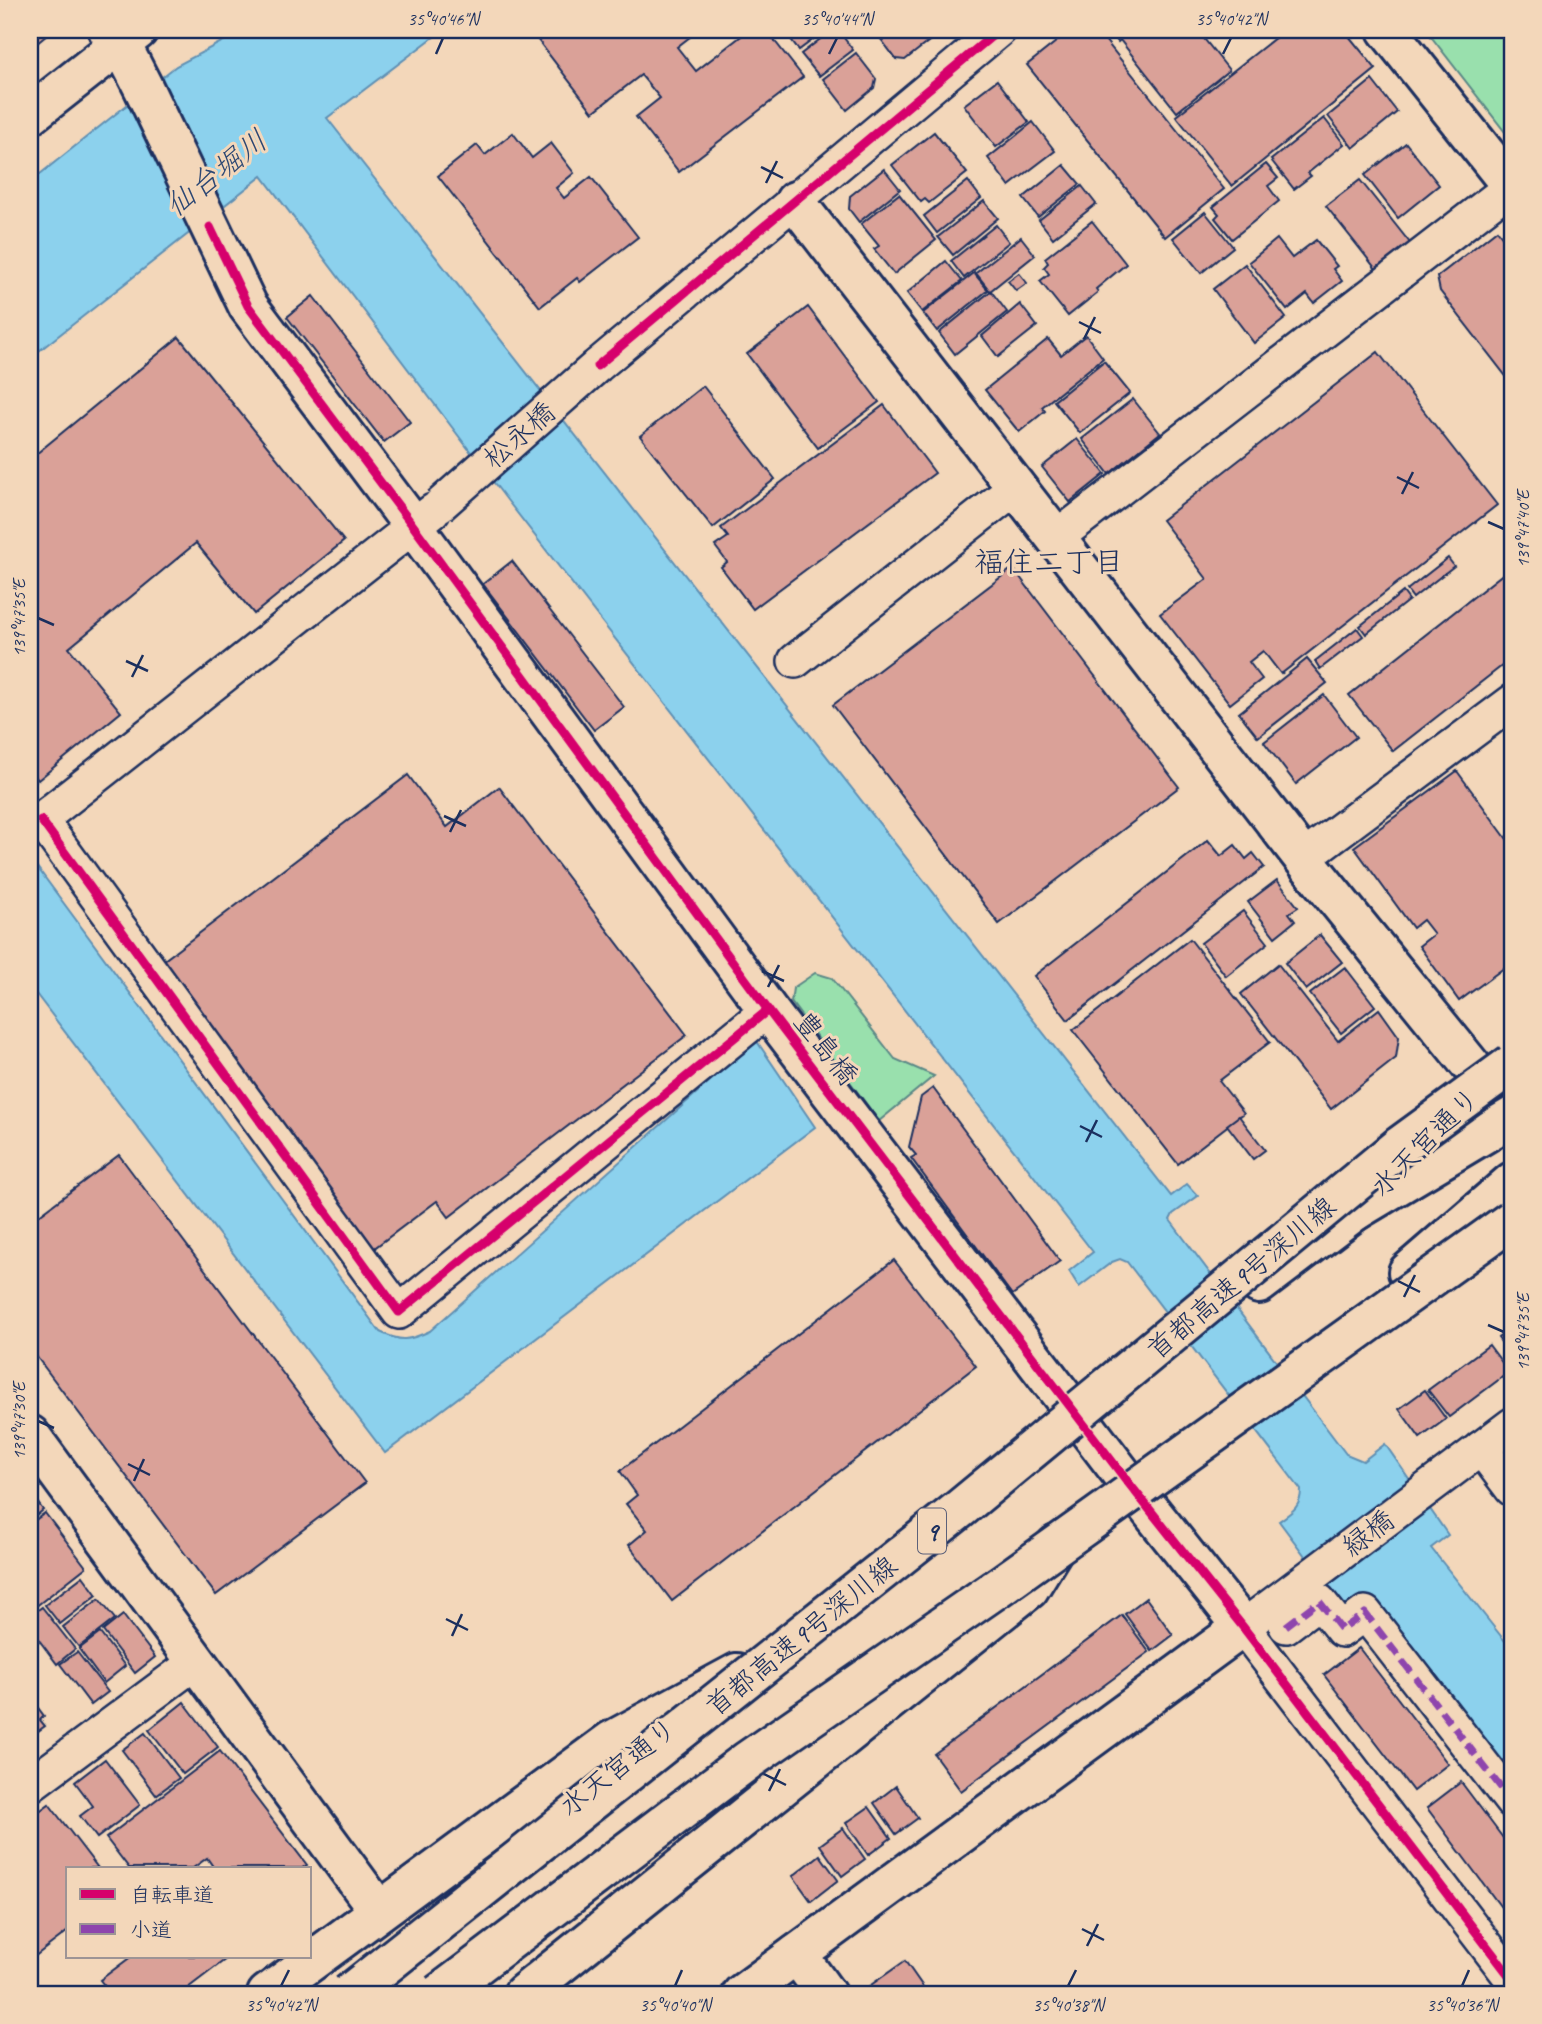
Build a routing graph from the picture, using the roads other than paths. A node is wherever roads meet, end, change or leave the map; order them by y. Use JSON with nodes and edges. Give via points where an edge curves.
{"nodes":[{"id":1,"x":999,"y":30,"type":"edge"},
{"id":2,"x":1387,"y":30,"type":"edge"},
{"id":3,"x":122,"y":35,"type":"edge"},
{"id":4,"x":30,"y":116,"type":"edge"},
{"id":5,"x":1512,"y":187,"type":"edge"},
{"id":6,"x":795,"y":201,"type":"junction"},
{"id":7,"x":1015,"y":488,"type":"junction"},
{"id":8,"x":427,"y":516,"type":"junction"},
{"id":9,"x":1056,"y":538,"type":"junction"},
{"id":10,"x":795,"y":661,"type":"dead end"},
{"id":11,"x":1512,"y":702,"type":"edge"},
{"id":12,"x":35,"y":824,"type":"edge"},
{"id":13,"x":1303,"y":858,"type":"junction"},
{"id":14,"x":768,"y":1010,"type":"junction"},
{"id":15,"x":1503,"y":1070,"type":"edge"},
{"id":16,"x":1512,"y":1117,"type":"edge"},
{"id":17,"x":1512,"y":1182,"type":"edge"},
{"id":18,"x":1512,"y":1210,"type":"edge"},
{"id":19,"x":1355,"y":1211,"type":"junction"},
{"id":20,"x":1512,"y":1220,"type":"edge"},
{"id":21,"x":1408,"y":1272,"type":"junction"},
{"id":22,"x":1081,"y":1420,"type":"junction"},
{"id":23,"x":1512,"y":1425,"type":"edge"},
{"id":24,"x":30,"y":1435,"type":"edge"},
{"id":25,"x":1481,"y":1448,"type":"junction"},
{"id":26,"x":1127,"y":1481,"type":"junction"},
{"id":27,"x":1512,"y":1489,"type":"edge"},
{"id":28,"x":961,"y":1508,"type":"junction"},
{"id":29,"x":1066,"y":1528,"type":"junction"},
{"id":30,"x":1286,"y":1626,"type":"dead end"},
{"id":31,"x":1243,"y":1627,"type":"junction"},
{"id":32,"x":197,"y":1661,"type":"junction"},
{"id":33,"x":742,"y":1670,"type":"junction"},
{"id":34,"x":30,"y":1785,"type":"edge"},
{"id":35,"x":1512,"y":1802,"type":"edge"},
{"id":36,"x":379,"y":1911,"type":"junction"},
{"id":37,"x":797,"y":1954,"type":"junction"},
{"id":38,"x":1512,"y":1979,"type":"edge"},
{"id":39,"x":267,"y":1994,"type":"edge"},
{"id":40,"x":328,"y":1994,"type":"edge"},
{"id":41,"x":349,"y":1994,"type":"edge"},
{"id":42,"x":439,"y":1994,"type":"edge"},
{"id":43,"x":458,"y":1994,"type":"edge"},
{"id":44,"x":523,"y":1994,"type":"edge"},
{"id":45,"x":742,"y":1994,"type":"edge"},
{"id":46,"x":826,"y":1994,"type":"edge"}],
"edges":[{"from":1,"to":6,"type":"street","name":"松永橋"},
{"from":2,"to":5,"type":"main road"},
{"from":3,"to":4,"type":"main road"},
{"from":3,"to":8,"type":"main road","name":"豊島橋","via":[[248,306]]},
{"from":5,"to":9,"type":"street"},
{"from":6,"to":7,"type":"main road"},
{"from":6,"to":8,"type":"street","name":"松永橋","bridge":true},
{"from":7,"to":9,"type":"main road"},
{"from":7,"to":10,"type":"street"},
{"from":8,"to":12,"type":"street","name":"松永橋"},
{"from":8,"to":14,"type":"main road","name":"豊島橋"},
{"from":9,"to":13,"type":"main road"},
{"from":11,"to":13,"type":"street"},
{"from":12,"to":14,"type":"street","via":[[399,1312]]},
{"from":13,"to":15,"type":"main road"},
{"from":14,"to":22,"type":"main road","name":"豊島橋"},
{"from":15,"to":19,"type":"main road","name":"水天宮通り"},
{"from":15,"to":28,"type":"main road","name":"首都高速9号深川線","number":"9","bridge":true,"via":[[1401,1146]]},
{"from":16,"to":19,"type":"main road"},
{"from":17,"to":21,"type":"main road"},
{"from":18,"to":21,"type":"main road"},
{"from":19,"to":22,"type":"main road","name":"水天宮通り"},
{"from":20,"to":42,"type":"main road","bridge":true,"via":[[747,1761]]},
{"from":21,"to":26,"type":"main road"},
{"from":22,"to":26,"type":"main road","name":"豊島橋"},
{"from":22,"to":28,"type":"main road","name":"水天宮通り"},
{"from":23,"to":25,"type":"street","name":"緑橋"},
{"from":24,"to":32,"type":"main road"},
{"from":25,"to":27,"type":"street"},
{"from":25,"to":31,"type":"street","name":"緑橋"},
{"from":26,"to":29,"type":"main road"},
{"from":26,"to":31,"type":"main road","name":"豊島橋"},
{"from":28,"to":33,"type":"main road","name":"水天宮通り"},
{"from":28,"to":41,"type":"main road","name":"首都高速9号深川線","number":"9","bridge":true},
{"from":29,"to":43,"type":"main road","bridge":true},
{"from":29,"to":44,"type":"main road","via":[[1029,1589]]},
{"from":30,"to":35,"type":"street","via":[[1319,1601],[1342,1630],[1365,1613]]},
{"from":31,"to":37,"type":"main road"},
{"from":31,"to":38,"type":"street"},
{"from":32,"to":34,"type":"street"},
{"from":32,"to":36,"type":"main road"},
{"from":33,"to":36,"type":"main road","via":[[611,1741]]},
{"from":33,"to":40,"type":"main road","name":"水天宮通り"},
{"from":36,"to":39,"type":"main road"},
{"from":37,"to":45,"type":"main road"},
{"from":37,"to":46,"type":"main road"}]}
